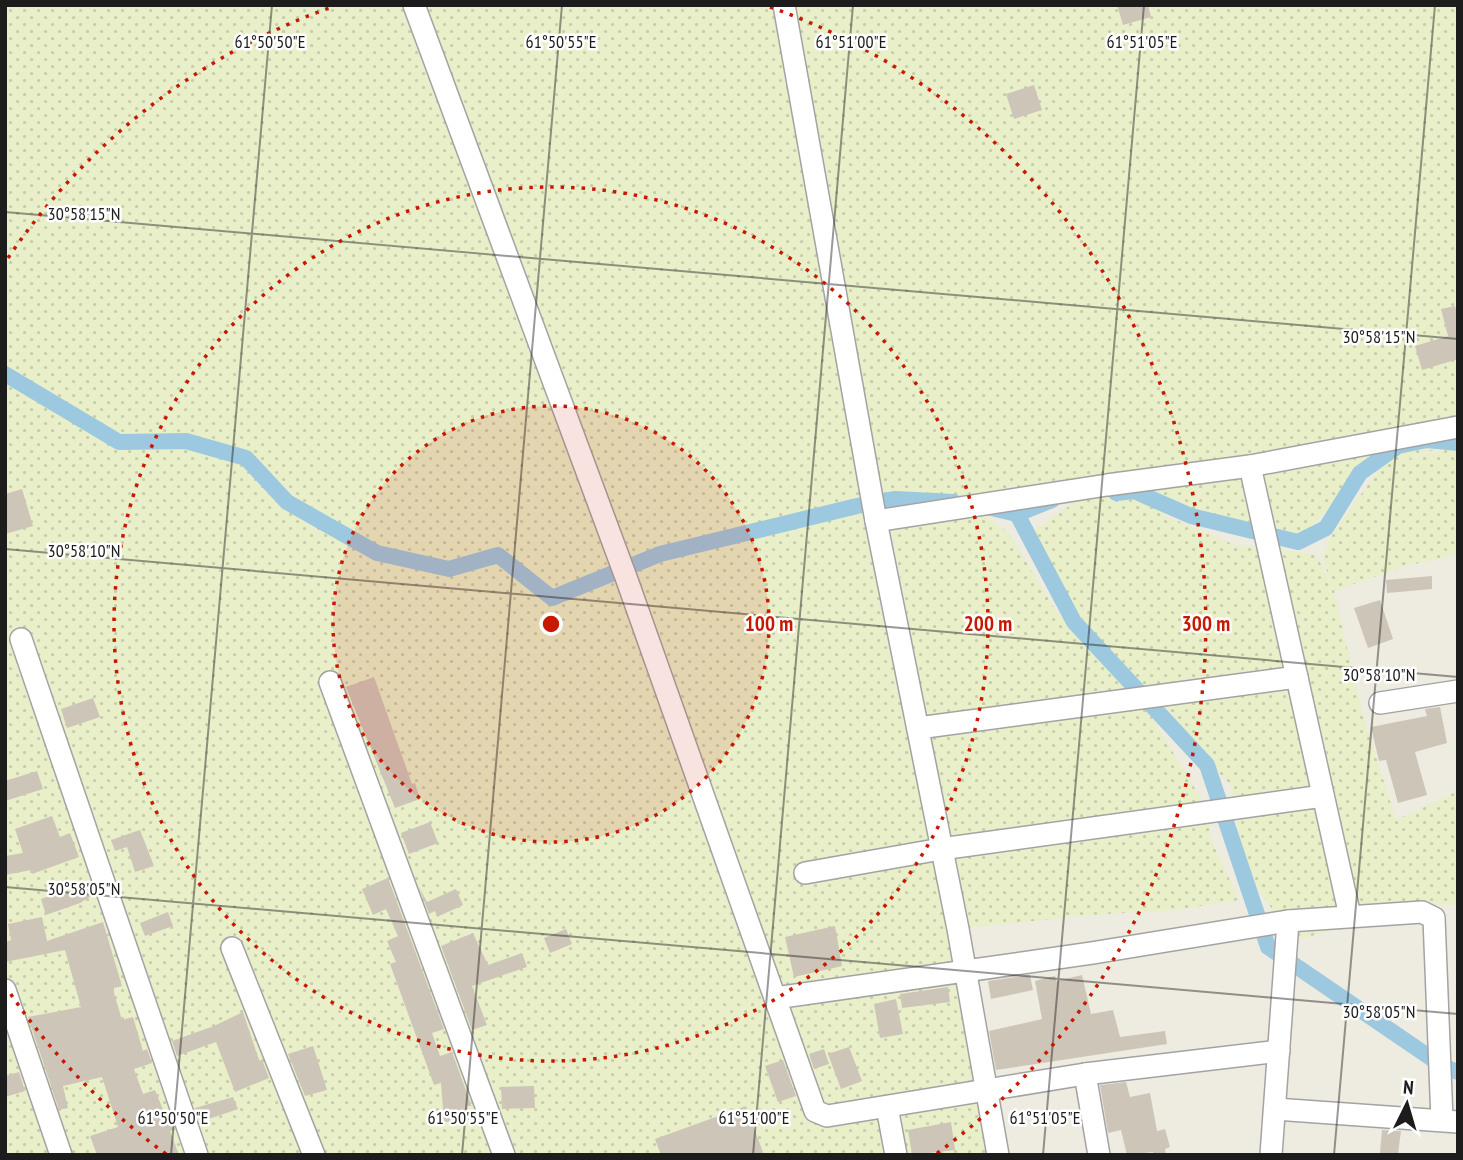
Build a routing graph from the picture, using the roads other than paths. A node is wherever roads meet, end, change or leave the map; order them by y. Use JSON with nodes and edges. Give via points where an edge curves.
{"nodes":[{"id":1,"x":414,"y":5,"type":"edge"},
{"id":2,"x":784,"y":5,"type":"edge"},
{"id":3,"x":1458,"y":427,"type":"edge"},
{"id":4,"x":1250,"y":466,"type":"junction"},
{"id":5,"x":876,"y":521,"type":"junction"},
{"id":6,"x":20,"y":639,"type":"dead end"},
{"id":7,"x":1297,"y":677,"type":"junction"},
{"id":8,"x":330,"y":682,"type":"dead end"},
{"id":9,"x":1458,"y":691,"type":"edge"},
{"id":10,"x":1380,"y":703,"type":"dead end"},
{"id":11,"x":918,"y":728,"type":"junction"},
{"id":12,"x":1323,"y":796,"type":"junction"},
{"id":13,"x":941,"y":849,"type":"junction"},
{"id":14,"x":805,"y":873,"type":"dead end"},
{"id":15,"x":1350,"y":916,"type":"junction"},
{"id":16,"x":1288,"y":921,"type":"junction"},
{"id":17,"x":232,"y":948,"type":"dead end"},
{"id":18,"x":965,"y":970,"type":"junction"},
{"id":19,"x":5,"y":990,"type":"edge"},
{"id":20,"x":775,"y":998,"type":"junction"},
{"id":21,"x":1279,"y":1051,"type":"junction"},
{"id":22,"x":1085,"y":1074,"type":"junction"},
{"id":23,"x":986,"y":1089,"type":"junction"},
{"id":24,"x":887,"y":1107,"type":"junction"},
{"id":25,"x":1275,"y":1109,"type":"junction"},
{"id":26,"x":1450,"y":1121,"type":"edge"},
{"id":27,"x":61,"y":1155,"type":"edge"},
{"id":28,"x":197,"y":1155,"type":"edge"},
{"id":29,"x":314,"y":1155,"type":"edge"},
{"id":30,"x":504,"y":1155,"type":"edge"},
{"id":31,"x":896,"y":1155,"type":"edge"},
{"id":32,"x":998,"y":1155,"type":"edge"},
{"id":33,"x":1099,"y":1155,"type":"edge"},
{"id":34,"x":1271,"y":1155,"type":"edge"}],
"edges":[{"from":1,"to":20,"type":"street","via":[[627,580]]},
{"from":2,"to":5,"type":"street"},
{"from":3,"to":4,"type":"street"},
{"from":4,"to":5,"type":"street"},
{"from":4,"to":7,"type":"street"},
{"from":5,"to":11,"type":"street"},
{"from":6,"to":28,"type":"street"},
{"from":7,"to":11,"type":"street"},
{"from":7,"to":12,"type":"street"},
{"from":8,"to":30,"type":"street"},
{"from":9,"to":10,"type":"street"},
{"from":11,"to":13,"type":"street"},
{"from":12,"to":13,"type":"street"},
{"from":12,"to":15,"type":"street"},
{"from":13,"to":14,"type":"street"},
{"from":13,"to":18,"type":"street"},
{"from":15,"to":16,"type":"street"},
{"from":15,"to":26,"type":"street","via":[[1422,912],[1434,918]]},
{"from":16,"to":18,"type":"street"},
{"from":16,"to":21,"type":"street"},
{"from":17,"to":29,"type":"street"},
{"from":18,"to":20,"type":"street"},
{"from":18,"to":23,"type":"street"},
{"from":19,"to":27,"type":"street"},
{"from":20,"to":24,"type":"street","via":[[815,1111],[827,1116]]},
{"from":21,"to":22,"type":"street"},
{"from":21,"to":25,"type":"street"},
{"from":22,"to":23,"type":"street"},
{"from":22,"to":33,"type":"street"},
{"from":23,"to":24,"type":"street"},
{"from":23,"to":32,"type":"street"},
{"from":24,"to":31,"type":"street"},
{"from":25,"to":26,"type":"street"},
{"from":25,"to":34,"type":"street"}]}
